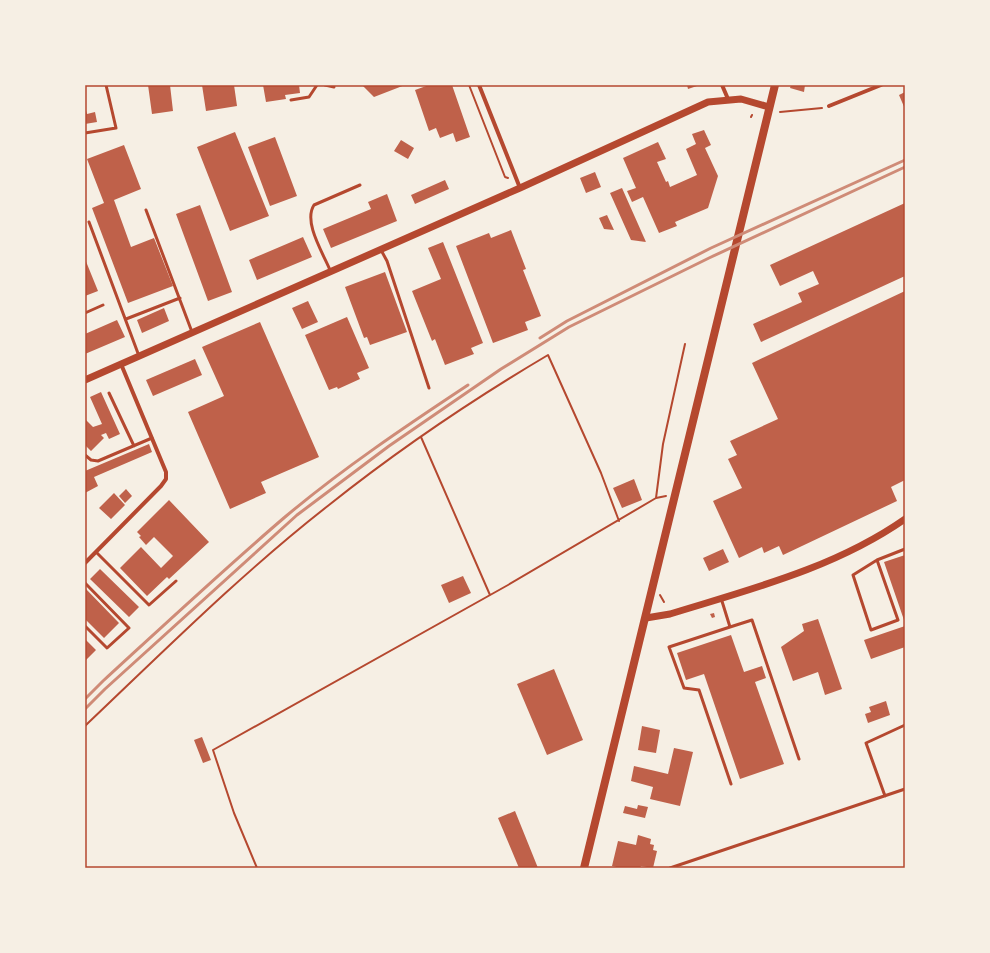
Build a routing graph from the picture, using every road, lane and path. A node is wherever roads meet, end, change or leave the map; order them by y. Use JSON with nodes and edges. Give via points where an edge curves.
{"nodes":[{"id":1,"x":106,"y":85,"type":"edge"},
{"id":2,"x":318,"y":85,"type":"edge"},
{"id":3,"x":325,"y":85,"type":"edge"},
{"id":4,"x":469,"y":85,"type":"edge"},
{"id":5,"x":479,"y":85,"type":"edge"},
{"id":6,"x":722,"y":85,"type":"edge"},
{"id":7,"x":775,"y":85,"type":"edge"},
{"id":8,"x":881,"y":85,"type":"edge"},
{"id":9,"x":334,"y":88,"type":"dead end"},
{"id":10,"x":728,"y":99,"type":"junction"},
{"id":11,"x":291,"y":100,"type":"dead end"},
{"id":12,"x":829,"y":106,"type":"joint"},
{"id":13,"x":769,"y":107,"type":"junction"},
{"id":14,"x":780,"y":112,"type":"dead end"},
{"id":15,"x":85,"y":133,"type":"edge"},
{"id":16,"x":506,"y":177,"type":"dead end"},
{"id":17,"x":360,"y":185,"type":"dead end"},
{"id":18,"x":520,"y":188,"type":"junction"},
{"id":19,"x":146,"y":210,"type":"dead end"},
{"id":20,"x":89,"y":222,"type":"dead end"},
{"id":21,"x":380,"y":249,"type":"junction"},
{"id":22,"x":330,"y":270,"type":"junction"},
{"id":23,"x":180,"y":298,"type":"junction"},
{"id":24,"x":103,"y":306,"type":"dead end"},
{"id":25,"x":85,"y":313,"type":"edge"},
{"id":26,"x":126,"y":319,"type":"junction"},
{"id":27,"x":192,"y":332,"type":"junction"},
{"id":28,"x":685,"y":344,"type":"dead end"},
{"id":29,"x":139,"y":356,"type":"junction"},
{"id":30,"x":121,"y":364,"type":"junction"},
{"id":31,"x":85,"y":380,"type":"edge"},
{"id":32,"x":429,"y":388,"type":"dead end"},
{"id":33,"x":109,"y":393,"type":"dead end"},
{"id":34,"x":421,"y":437,"type":"junction"},
{"id":35,"x":152,"y":438,"type":"junction"},
{"id":36,"x":134,"y":446,"type":"junction"},
{"id":37,"x":85,"y":455,"type":"edge"},
{"id":38,"x":675,"y":497,"type":"junction"},
{"id":39,"x":656,"y":498,"type":"junction"},
{"id":40,"x":905,"y":519,"type":"edge"},
{"id":41,"x":619,"y":521,"type":"junction"},
{"id":42,"x":905,"y":549,"type":"edge"},
{"id":43,"x":96,"y":552,"type":"junction"},
{"id":44,"x":877,"y":560,"type":"junction"},
{"id":45,"x":85,"y":563,"type":"edge"},
{"id":46,"x":176,"y":581,"type":"dead end"},
{"id":47,"x":85,"y":583,"type":"edge"},
{"id":48,"x":490,"y":595,"type":"junction"},
{"id":49,"x":660,"y":595,"type":"dead end"},
{"id":50,"x":721,"y":598,"type":"junction"},
{"id":51,"x":664,"y":602,"type":"dead end"},
{"id":52,"x":646,"y":618,"type":"junction"},
{"id":53,"x":85,"y":626,"type":"edge"},
{"id":54,"x":730,"y":627,"type":"junction"},
{"id":55,"x":905,"y":725,"type":"edge"},
{"id":56,"x":85,"y":726,"type":"edge"},
{"id":57,"x":799,"y":758,"type":"dead end"},
{"id":58,"x":732,"y":784,"type":"dead end"},
{"id":59,"x":905,"y":789,"type":"edge"},
{"id":60,"x":885,"y":796,"type":"junction"},
{"id":61,"x":257,"y":868,"type":"edge"},
{"id":62,"x":584,"y":868,"type":"edge"},
{"id":63,"x":670,"y":868,"type":"edge"}],
"edges":[{"from":1,"to":15,"type":"lane","via":[[116,128]]},
{"from":2,"to":11,"type":"lane","via":[[309,97]]},
{"from":3,"to":9,"type":"lane"},
{"from":4,"to":16,"type":"path"},
{"from":5,"to":18,"type":"street"},
{"from":6,"to":10,"type":"street"},
{"from":7,"to":13,"type":"main road"},
{"from":8,"to":12,"type":"street"},
{"from":10,"to":13,"type":"street","via":[[740,99]]},
{"from":10,"to":18,"type":"street","via":[[708,102],[691,109]]},
{"from":12,"to":14,"type":"path"},
{"from":13,"to":38,"type":"main road"},
{"from":17,"to":22,"type":"lane","via":[[314,205],[309,212],[310,223]]},
{"from":18,"to":21,"type":"street"},
{"from":19,"to":23,"type":"lane"},
{"from":20,"to":26,"type":"lane"},
{"from":21,"to":22,"type":"street"},
{"from":21,"to":32,"type":"lane","via":[[387,261]]},
{"from":22,"to":27,"type":"street"},
{"from":23,"to":26,"type":"lane"},
{"from":23,"to":27,"type":"lane"},
{"from":24,"to":25,"type":"lane"},
{"from":26,"to":29,"type":"lane"},
{"from":27,"to":29,"type":"street"},
{"from":28,"to":39,"type":"path","via":[[663,444]]},
{"from":29,"to":30,"type":"street"},
{"from":30,"to":31,"type":"street"},
{"from":30,"to":35,"type":"street"},
{"from":33,"to":36,"type":"lane"},
{"from":34,"to":41,"type":"path","via":[[548,355],[601,473]]},
{"from":34,"to":48,"type":"path"},
{"from":34,"to":56,"type":"path","via":[[328,505],[226,593]]},
{"from":35,"to":36,"type":"lane"},
{"from":35,"to":43,"type":"street","via":[[166,472],[166,479]]},
{"from":36,"to":37,"type":"lane","via":[[98,461]]},
{"from":38,"to":39,"type":"path"},
{"from":38,"to":52,"type":"main road"},
{"from":39,"to":41,"type":"path"},
{"from":40,"to":50,"type":"street","via":[[875,538],[824,564]]},
{"from":41,"to":48,"type":"path"},
{"from":42,"to":44,"type":"lane"},
{"from":43,"to":45,"type":"street"},
{"from":43,"to":46,"type":"lane","via":[[149,605]]},
{"from":44,"to":44,"type":"lane","via":[[854,575],[871,630],[898,620]]},
{"from":47,"to":53,"type":"lane","via":[[129,628],[107,648]]},
{"from":48,"to":61,"type":"path","via":[[213,750],[234,813]]},
{"from":49,"to":51,"type":"path"},
{"from":50,"to":52,"type":"street","via":[[663,616]]},
{"from":50,"to":54,"type":"lane"},
{"from":52,"to":62,"type":"main road"},
{"from":54,"to":57,"type":"lane","via":[[752,620]]},
{"from":54,"to":58,"type":"lane","via":[[669,647],[684,688],[699,690]]},
{"from":55,"to":60,"type":"lane","via":[[866,743]]},
{"from":59,"to":60,"type":"lane"},
{"from":60,"to":63,"type":"lane"}]}
